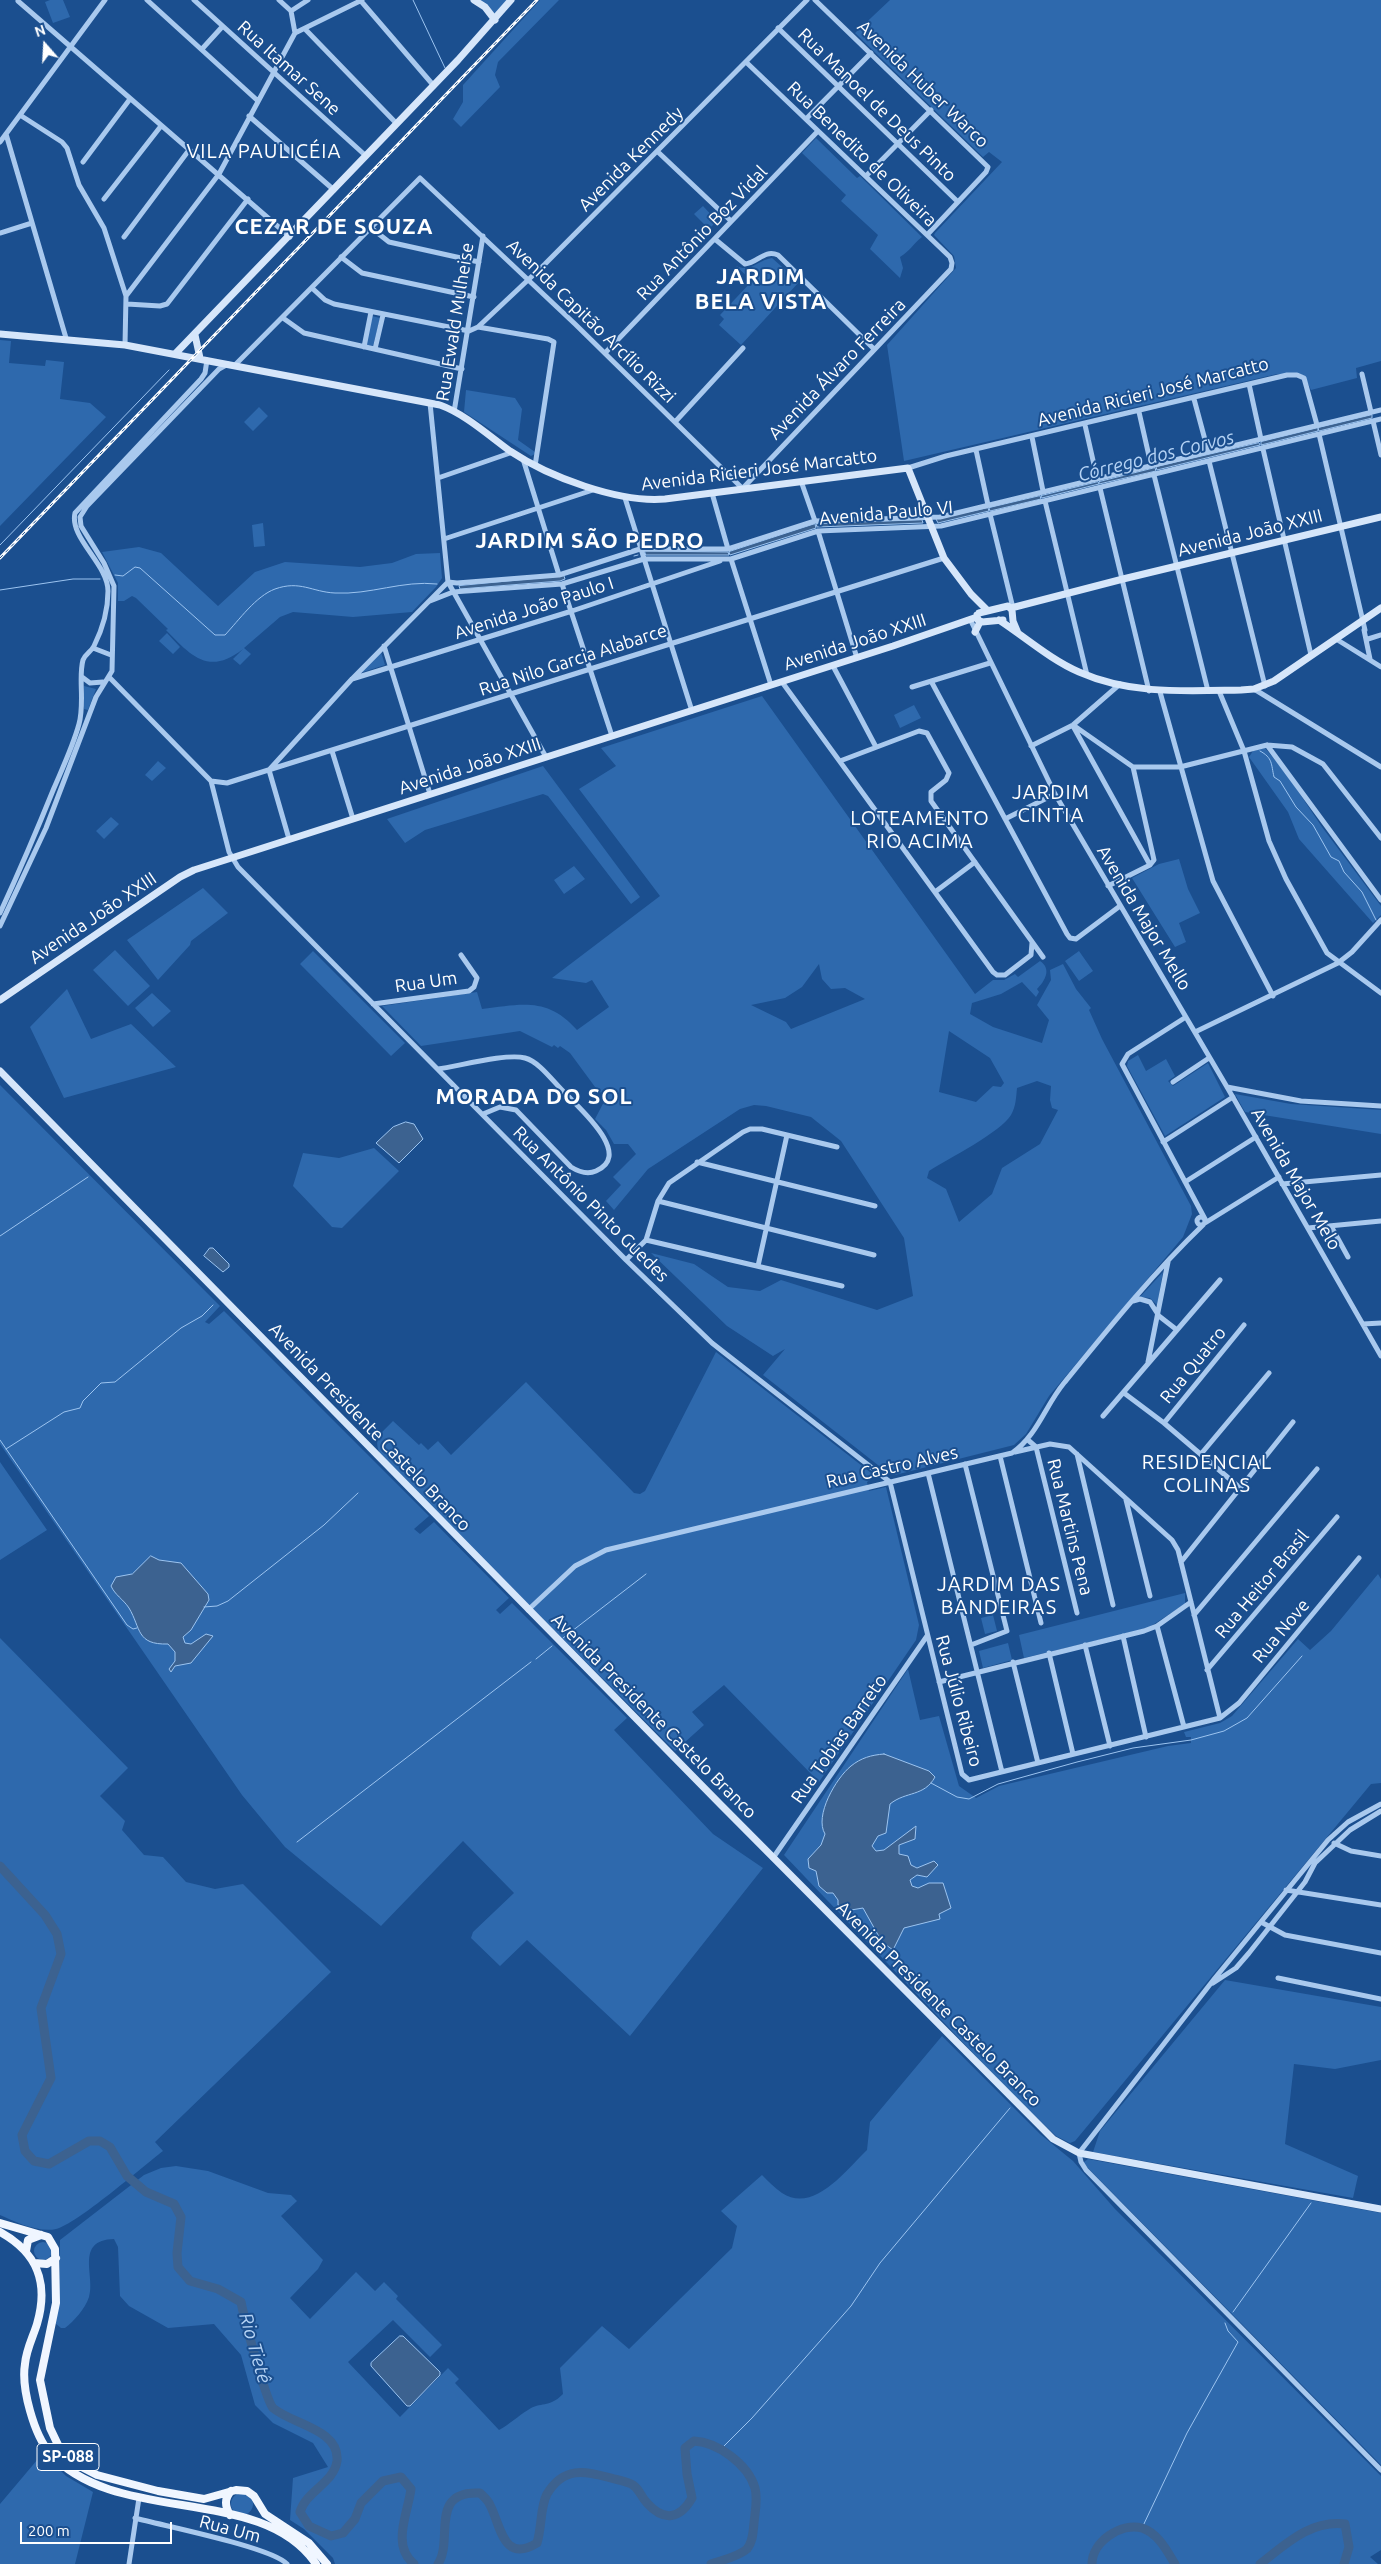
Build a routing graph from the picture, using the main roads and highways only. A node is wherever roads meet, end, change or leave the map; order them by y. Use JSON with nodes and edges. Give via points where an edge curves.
{"nodes":[{"id":1,"x":0,"y":2222,"type":"edge"},
{"id":2,"x":0,"y":2232,"type":"edge"},
{"id":3,"x":41,"y":2235,"type":"junction"},
{"id":4,"x":26,"y":2251,"type":"junction"},
{"id":5,"x":56,"y":2258,"type":"junction"},
{"id":6,"x":34,"y":2263,"type":"junction"},
{"id":7,"x":231,"y":2491,"type":"junction"},
{"id":8,"x":257,"y":2505,"type":"junction"},
{"id":9,"x":230,"y":2515,"type":"junction"},
{"id":10,"x":243,"y":2517,"type":"junction"},
{"id":11,"x":316,"y":2564,"type":"edge"},
{"id":12,"x":327,"y":2564,"type":"edge"}],
"edges":[{"from":1,"to":3,"type":"main road"},
{"from":2,"to":4,"type":"main road","number":"SP-088"},
{"from":3,"to":4,"type":"main road","via":[[28,2240]]},
{"from":3,"to":5,"type":"main road","number":"SP-088","via":[[52,2240]]},
{"from":4,"to":6,"type":"main road","number":"SP-088"},
{"from":5,"to":6,"type":"main road","via":[[47,2264]]},
{"from":5,"to":7,"type":"main road","number":"SP-088","via":[[56,2303],[40,2380],[50,2428],[60,2449],[76,2464],[98,2475],[158,2492],[204,2498]]},
{"from":6,"to":9,"type":"main road","number":"SP-088","via":[[43,2287],[43,2299],[24,2374],[37,2428],[48,2451],[76,2474],[97,2485],[139,2498]]},
{"from":7,"to":8,"type":"main road","number":"SP-088","via":[[247,2491],[254,2496]]},
{"from":7,"to":9,"type":"main road","via":[[225,2507]]},
{"from":8,"to":10,"type":"main road"},
{"from":8,"to":12,"type":"main road","number":"SP-088","via":[[272,2520],[309,2543]]},
{"from":9,"to":10,"type":"main road","number":"SP-088"},
{"from":10,"to":11,"type":"main road","number":"SP-088","via":[[279,2532],[304,2550]]}]}
